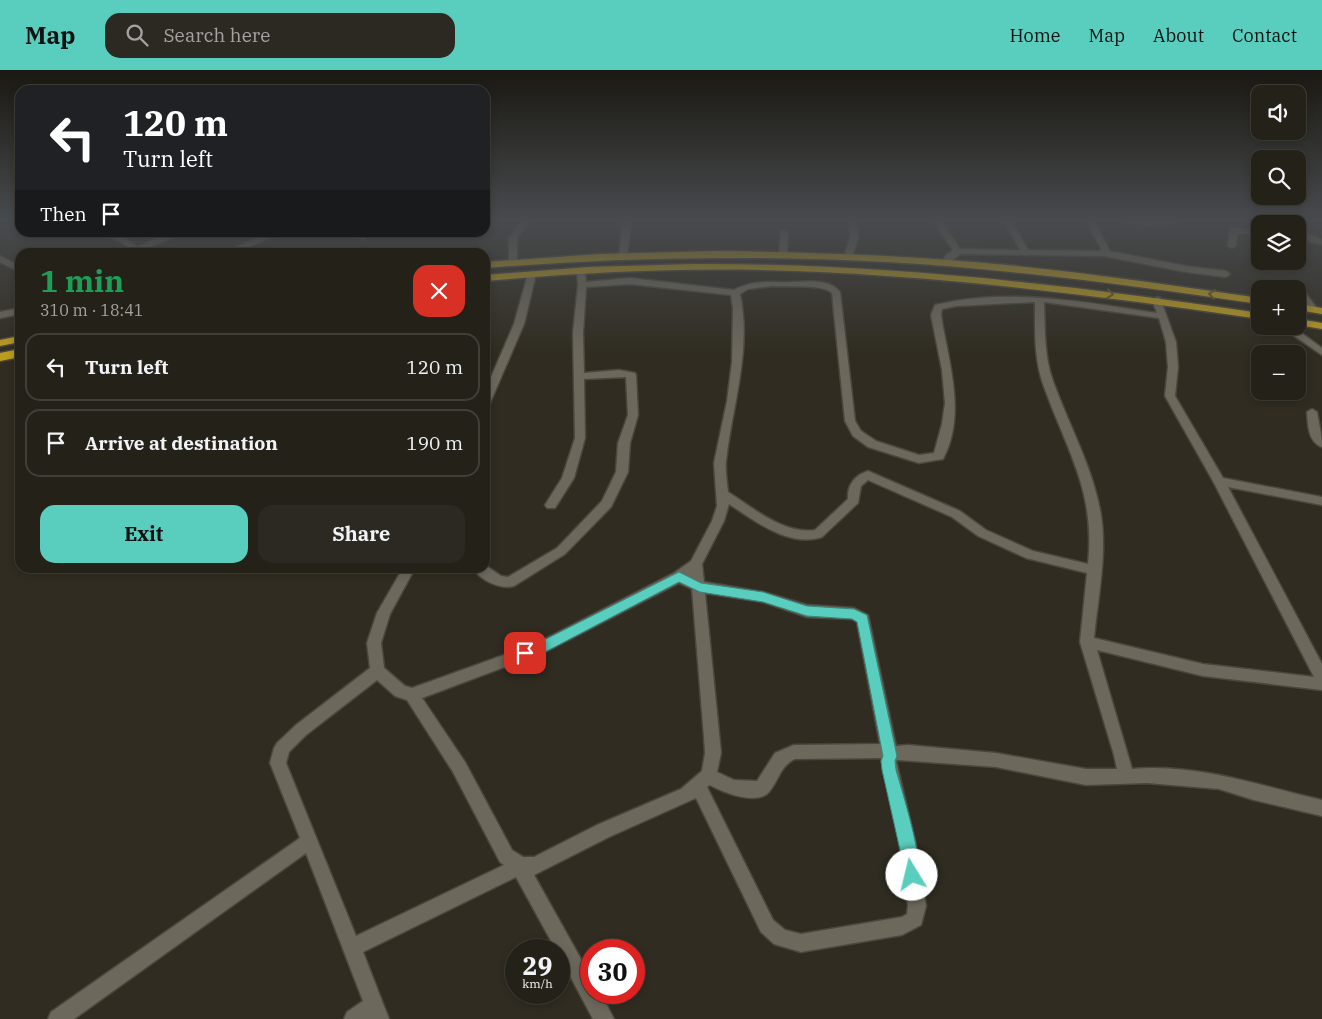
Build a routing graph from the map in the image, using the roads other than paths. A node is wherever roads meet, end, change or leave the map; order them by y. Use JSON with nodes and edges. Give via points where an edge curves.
{"nodes":[{"id":1,"x":979,"y":265,"type":"edge"},
{"id":2,"x":1168,"y":265,"type":"edge"},
{"id":3,"x":581,"y":271,"type":"junction"},
{"id":4,"x":532,"y":274,"type":"junction"},
{"id":5,"x":1226,"y":274,"type":"dead end"},
{"id":6,"x":490,"y":278,"type":"edge"},
{"id":7,"x":582,"y":285,"type":"junction"},
{"id":8,"x":735,"y":293,"type":"junction"},
{"id":9,"x":1306,"y":298,"type":"edge"},
{"id":10,"x":1039,"y":299,"type":"junction"},
{"id":11,"x":1157,"y":300,"type":"junction"},
{"id":12,"x":1251,"y":301,"type":"edge"},
{"id":13,"x":1317,"y":310,"type":"edge"},
{"id":14,"x":15,"y":312,"type":"edge"},
{"id":15,"x":0,"y":315,"type":"edge"},
{"id":16,"x":1251,"y":315,"type":"edge"},
{"id":17,"x":1161,"y":316,"type":"junction"},
{"id":18,"x":1306,"y":323,"type":"edge"},
{"id":19,"x":1322,"y":326,"type":"edge"},
{"id":20,"x":1298,"y":335,"type":"edge"},
{"id":21,"x":15,"y":340,"type":"edge"},
{"id":22,"x":0,"y":343,"type":"edge"},
{"id":23,"x":1322,"y":352,"type":"edge"},
{"id":24,"x":15,"y":353,"type":"edge"},
{"id":25,"x":0,"y":357,"type":"edge"},
{"id":26,"x":579,"y":376,"type":"junction"},
{"id":27,"x":490,"y":391,"type":"edge"},
{"id":28,"x":1312,"y":412,"type":"dead end"},
{"id":29,"x":1322,"y":443,"type":"edge"},
{"id":30,"x":1220,"y":480,"type":"junction"},
{"id":31,"x":722,"y":494,"type":"junction"},
{"id":32,"x":1322,"y":501,"type":"edge"},
{"id":33,"x":551,"y":504,"type":"dead end"},
{"id":34,"x":696,"y":564,"type":"junction"},
{"id":35,"x":1094,"y":570,"type":"junction"},
{"id":36,"x":406,"y":573,"type":"edge"},
{"id":37,"x":487,"y":573,"type":"edge"},
{"id":38,"x":679,"y":577,"type":"junction"},
{"id":39,"x":700,"y":587,"type":"junction"},
{"id":40,"x":1088,"y":642,"type":"junction"},
{"id":41,"x":377,"y":671,"type":"junction"},
{"id":42,"x":1322,"y":678,"type":"edge"},
{"id":43,"x":1322,"y":684,"type":"edge"},
{"id":44,"x":412,"y":695,"type":"junction"},
{"id":45,"x":890,"y":754,"type":"junction"},
{"id":46,"x":1126,"y":777,"type":"junction"},
{"id":47,"x":704,"y":780,"type":"junction"},
{"id":48,"x":1322,"y":808,"type":"edge"},
{"id":49,"x":309,"y":841,"type":"junction"},
{"id":50,"x":520,"y":866,"type":"junction"},
{"id":51,"x":352,"y":948,"type":"junction"},
{"id":52,"x":376,"y":1012,"type":"edge"},
{"id":53,"x":58,"y":1019,"type":"edge"},
{"id":54,"x":354,"y":1019,"type":"edge"},
{"id":55,"x":604,"y":1019,"type":"edge"}],
"edges":[{"from":12,"to":1,"type":"highway","one_way":true,"via":[[1058,273]]},
{"from":2,"to":5,"type":"street"},
{"from":3,"to":4,"type":"highway"},
{"from":3,"to":7,"type":"street"},
{"from":3,"to":11,"type":"highway","one_way":true,"via":[[762,267],[916,275]]},
{"from":4,"to":6,"type":"highway"},
{"from":4,"to":27,"type":"street","via":[[519,324]]},
{"from":7,"to":8,"type":"street","via":[[630,281]]},
{"from":7,"to":26,"type":"street"},
{"from":8,"to":10,"type":"street","via":[[760,283],[831,286],[836,292],[850,421],[857,434],[872,444],[919,459],[938,456],[947,429],[950,404],[948,374],[936,311],[938,307]]},
{"from":8,"to":31,"type":"street","via":[[738,308],[737,362],[720,463]]},
{"from":9,"to":13,"type":"street"},
{"from":10,"to":17,"type":"street"},
{"from":10,"to":35,"type":"street","via":[[1041,354],[1047,380],[1087,478],[1094,508],[1097,541]]},
{"from":11,"to":16,"type":"highway"},
{"from":11,"to":17,"type":"street"},
{"from":14,"to":15,"type":"street"},
{"from":17,"to":30,"type":"street","via":[[1172,342],[1170,396]]},
{"from":18,"to":19,"type":"highway"},
{"from":20,"to":23,"type":"street"},
{"from":21,"to":22,"type":"highway"},
{"from":24,"to":25,"type":"highway"},
{"from":26,"to":33,"type":"street","via":[[578,449],[568,478]]},
{"from":26,"to":37,"type":"street","via":[[618,372],[631,375],[633,415],[624,443],[622,472],[607,504],[561,551],[509,582],[498,581]]},
{"from":28,"to":29,"type":"street","via":[[1314,433]]},
{"from":30,"to":32,"type":"street"},
{"from":30,"to":42,"type":"street"},
{"from":31,"to":34,"type":"street","via":[[723,506],[718,521]]},
{"from":31,"to":35,"type":"street","via":[[785,531],[810,537],[818,534],[854,500],[856,484],[868,475],[956,514],[982,533],[1030,554]]},
{"from":34,"to":38,"type":"street"},
{"from":34,"to":39,"type":"street"},
{"from":35,"to":40,"type":"street"},
{"from":36,"to":41,"type":"street","via":[[384,613],[376,636]]},
{"from":38,"to":39,"type":"street"},
{"from":38,"to":44,"type":"street","via":[[542,647]]},
{"from":39,"to":45,"type":"street","via":[[763,597],[807,611],[854,614],[863,619]]},
{"from":39,"to":47,"type":"street","via":[[713,753]]},
{"from":40,"to":43,"type":"street","via":[[1202,670]]},
{"from":40,"to":46,"type":"street"},
{"from":41,"to":44,"type":"street","via":[[400,691]]},
{"from":41,"to":49,"type":"street","via":[[282,748],[278,763]]},
{"from":44,"to":50,"type":"street","via":[[459,767],[506,856]]},
{"from":45,"to":46,"type":"street","via":[[903,752],[996,760],[1086,778]]},
{"from":45,"to":47,"type":"street","via":[[794,752],[780,758],[762,788],[747,791]]},
{"from":45,"to":47,"type":"street","via":[[888,761],[907,841],[916,916],[908,924],[801,943],[788,941],[767,926]]},
{"from":46,"to":48,"type":"street","via":[[1147,775],[1220,781]]},
{"from":47,"to":50,"type":"street","via":[[687,795],[603,831],[535,866]]},
{"from":49,"to":51,"type":"street"},
{"from":49,"to":53,"type":"street"},
{"from":50,"to":51,"type":"street"},
{"from":50,"to":55,"type":"street"},
{"from":51,"to":52,"type":"street"},
{"from":52,"to":54,"type":"street"}]}
